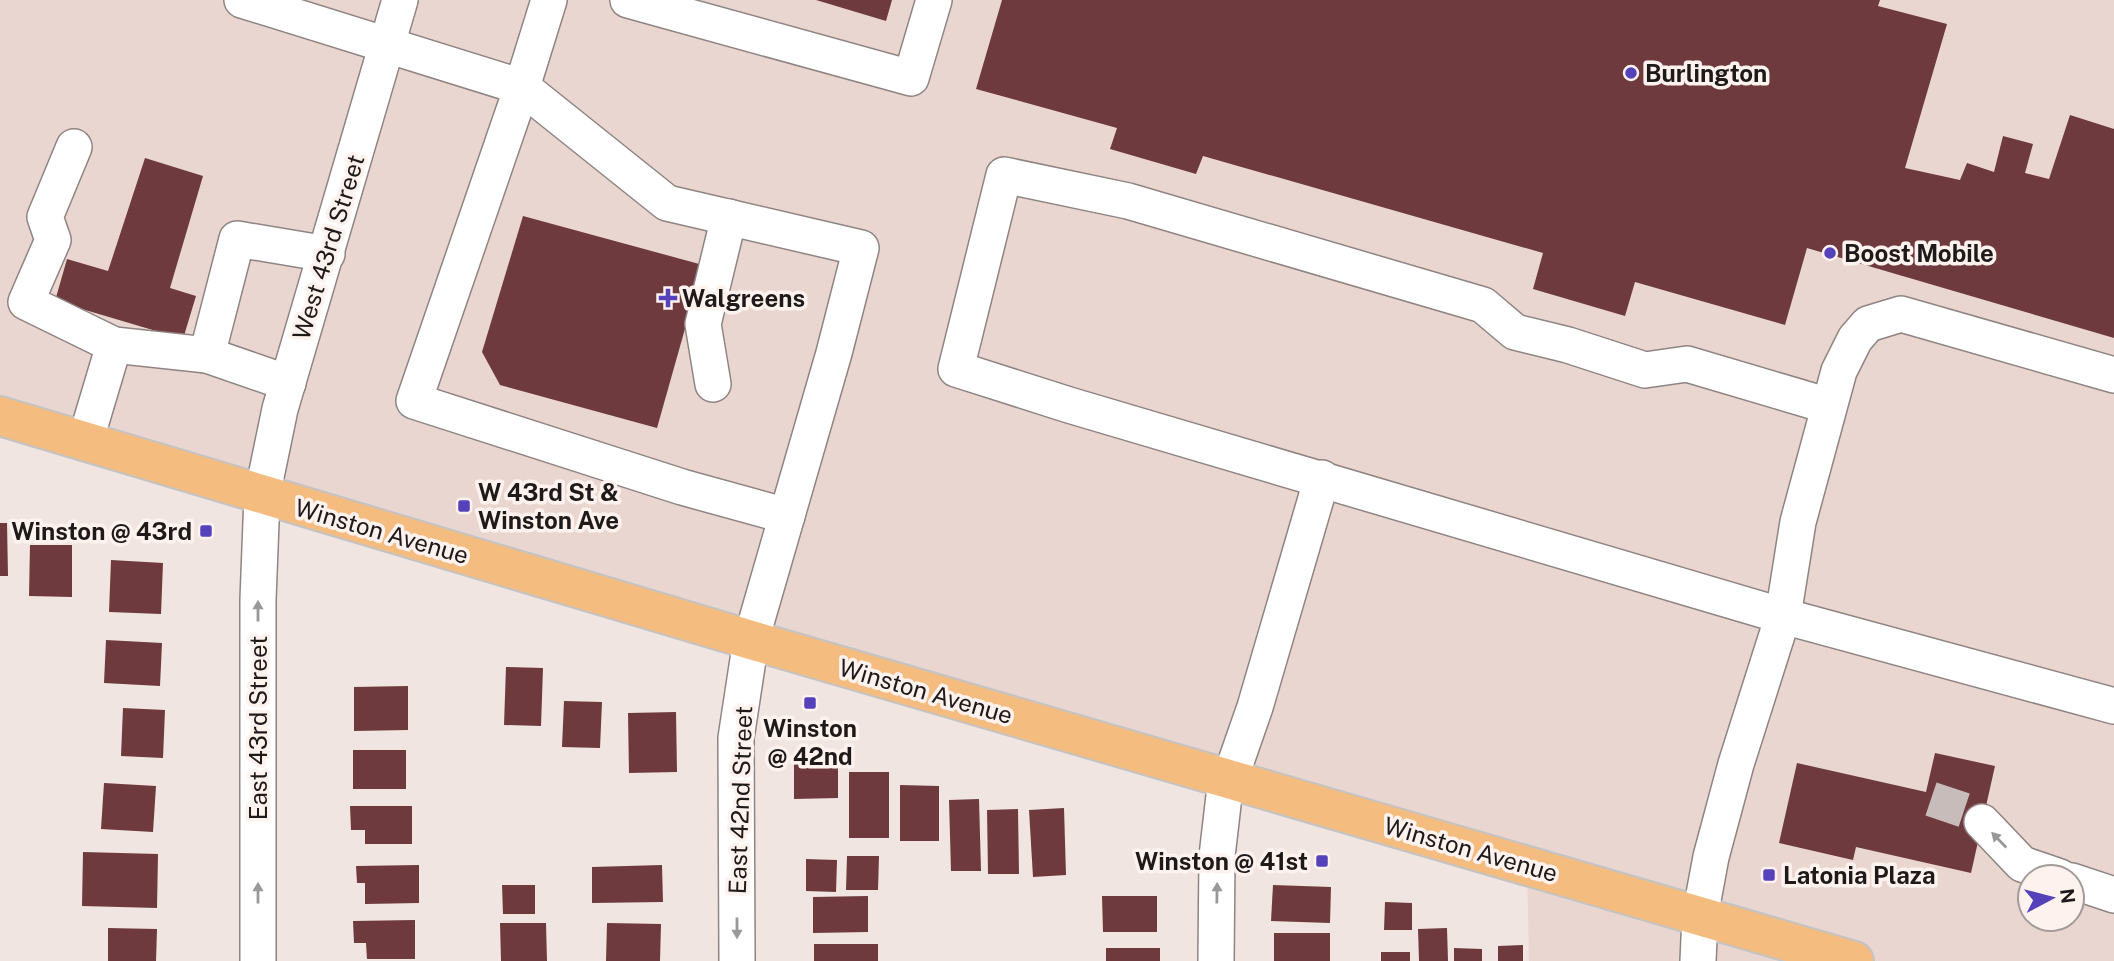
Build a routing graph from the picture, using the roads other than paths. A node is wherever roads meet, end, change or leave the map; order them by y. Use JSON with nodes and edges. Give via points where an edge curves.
{"nodes":[{"id":1,"x":242,"y":0,"type":"edge"},
{"id":2,"x":400,"y":0,"type":"edge"},
{"id":3,"x":549,"y":0,"type":"edge"},
{"id":4,"x":628,"y":0,"type":"edge"},
{"id":5,"x":934,"y":0,"type":"edge"},
{"id":6,"x":387,"y":45,"type":"junction"},
{"id":7,"x":522,"y":87,"type":"junction"},
{"id":8,"x":74,"y":147,"type":"dead end"},
{"id":9,"x":729,"y":217,"type":"junction"},
{"id":10,"x":327,"y":254,"type":"junction"},
{"id":11,"x":114,"y":345,"type":"junction"},
{"id":12,"x":208,"y":355,"type":"junction"},
{"id":13,"x":2114,"y":375,"type":"edge"},
{"id":14,"x":288,"y":383,"type":"junction"},
{"id":15,"x":713,"y":384,"type":"dead end"},
{"id":16,"x":1829,"y":405,"type":"junction"},
{"id":17,"x":0,"y":416,"type":"edge"},
{"id":18,"x":85,"y":442,"type":"junction"},
{"id":19,"x":1322,"y":478,"type":"junction"},
{"id":20,"x":262,"y":496,"type":"junction"},
{"id":21,"x":787,"y":516,"type":"junction"},
{"id":22,"x":1783,"y":616,"type":"junction"},
{"id":23,"x":751,"y":640,"type":"junction"},
{"id":24,"x":2114,"y":706,"type":"edge"},
{"id":25,"x":1230,"y":779,"type":"junction"},
{"id":26,"x":1982,"y":822,"type":"tunnel mouth"},
{"id":27,"x":2021,"y":863,"type":"edge"},
{"id":28,"x":2086,"y":886,"type":"edge"},
{"id":29,"x":2114,"y":895,"type":"edge"},
{"id":30,"x":1700,"y":916,"type":"junction"},
{"id":31,"x":1801,"y":954,"type":"edge"},
{"id":32,"x":258,"y":961,"type":"edge"},
{"id":33,"x":737,"y":961,"type":"edge"},
{"id":34,"x":1216,"y":961,"type":"edge"},
{"id":35,"x":1698,"y":961,"type":"edge"},
{"id":36,"x":1854,"y":961,"type":"edge"}],
"edges":[{"from":1,"to":6,"type":"street"},
{"from":2,"to":6,"type":"street","name":"West 43rd Street"},
{"from":3,"to":7,"type":"street"},
{"from":4,"to":5,"type":"street","via":[[911,78]]},
{"from":6,"to":7,"type":"street"},
{"from":6,"to":10,"type":"street","name":"West 43rd Street"},
{"from":7,"to":9,"type":"street","via":[[667,203]]},
{"from":7,"to":21,"type":"street","via":[[414,401]]},
{"from":8,"to":11,"type":"street","via":[[45,217],[54,240],[26,302]]},
{"from":9,"to":15,"type":"street","via":[[703,324]]},
{"from":9,"to":21,"type":"street","name":"East 42nd Street","via":[[861,248]]},
{"from":10,"to":12,"type":"street","via":[[237,239]]},
{"from":10,"to":14,"type":"street","name":"West 43rd Street"},
{"from":11,"to":12,"type":"street"},
{"from":11,"to":18,"type":"street"},
{"from":12,"to":14,"type":"street"},
{"from":13,"to":16,"type":"street","via":[[1901,314],[1868,324],[1855,339]]},
{"from":14,"to":20,"type":"street","name":"West 43rd Street"},
{"from":16,"to":19,"type":"street","via":[[1686,364],[1645,370],[1515,332],[1483,305],[1128,201],[1004,175],[956,369]]},
{"from":16,"to":22,"type":"street","via":[[1798,522]]},
{"from":17,"to":18,"type":"main road","name":"Winston Avenue"},
{"from":18,"to":20,"type":"main road","name":"Winston Avenue"},
{"from":19,"to":22,"type":"street"},
{"from":19,"to":25,"type":"street"},
{"from":20,"to":23,"type":"main road","name":"Winston Avenue"},
{"from":32,"to":20,"type":"street","name":"East 43rd Street","one_way":true},
{"from":21,"to":23,"type":"street","name":"East 42nd Street"},
{"from":22,"to":24,"type":"street"},
{"from":22,"to":30,"type":"street","via":[[1710,857]]},
{"from":23,"to":25,"type":"main road","name":"Winston Avenue"},
{"from":23,"to":33,"type":"street","name":"East 42nd Street","one_way":true,"via":[[736,738]]},
{"from":25,"to":30,"type":"main road","name":"Winston Avenue"},
{"from":34,"to":25,"type":"street","one_way":true,"via":[[1217,856]]},
{"from":27,"to":26,"type":"street","one_way":true},
{"from":28,"to":29,"type":"street"},
{"from":30,"to":31,"type":"main road","name":"Winston Avenue"},
{"from":30,"to":35,"type":"street"},
{"from":31,"to":36,"type":"main road","name":"Winston Avenue"}]}
